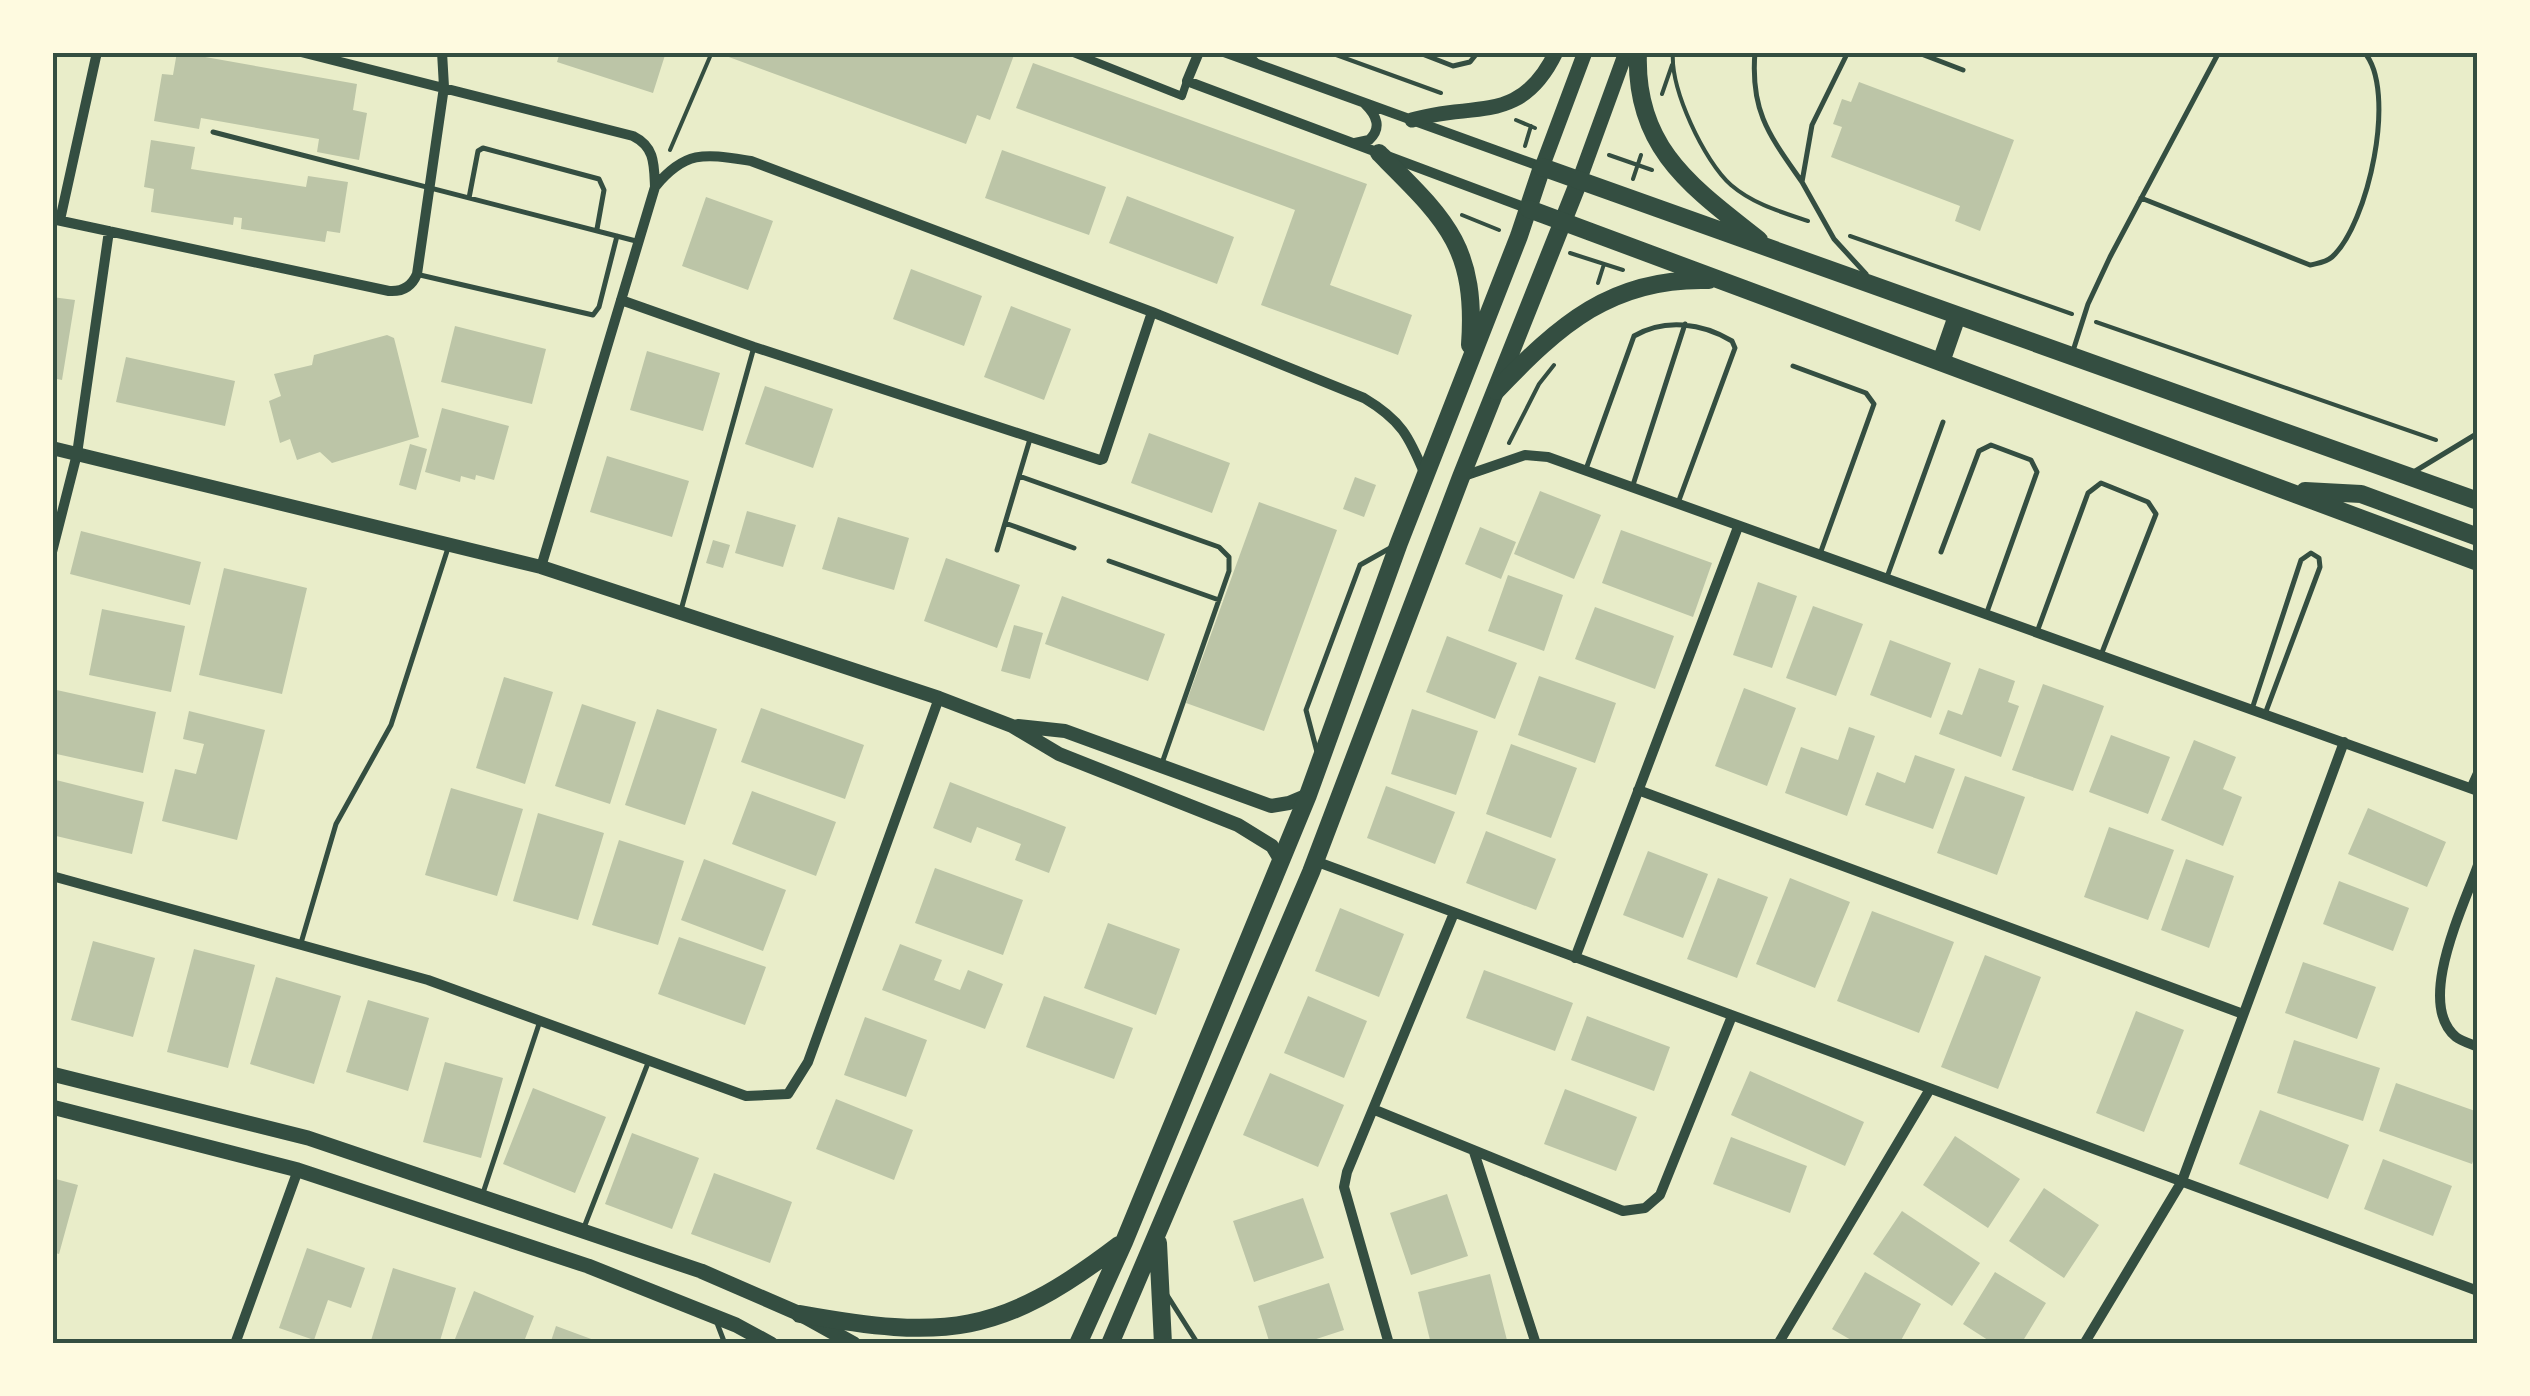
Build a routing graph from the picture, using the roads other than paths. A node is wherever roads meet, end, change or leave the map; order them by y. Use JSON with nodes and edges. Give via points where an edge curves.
{"nodes":[{"id":1,"x":97,"y":52,"type":"edge"},
{"id":2,"x":301,"y":52,"type":"edge"},
{"id":3,"x":442,"y":52,"type":"edge"},
{"id":4,"x":1070,"y":52,"type":"edge"},
{"id":5,"x":1198,"y":52,"type":"edge"},
{"id":6,"x":1224,"y":52,"type":"edge"},
{"id":7,"x":1248,"y":52,"type":"edge"},
{"id":8,"x":1417,"y":52,"type":"edge"},
{"id":9,"x":1478,"y":52,"type":"edge"},
{"id":10,"x":1556,"y":52,"type":"edge"},
{"id":11,"x":1586,"y":52,"type":"edge"},
{"id":12,"x":1626,"y":52,"type":"edge"},
{"id":13,"x":1638,"y":52,"type":"edge"},
{"id":14,"x":1755,"y":52,"type":"edge"},
{"id":15,"x":1848,"y":52,"type":"edge"},
{"id":16,"x":1916,"y":52,"type":"edge"},
{"id":17,"x":2219,"y":52,"type":"edge"},
{"id":18,"x":2364,"y":52,"type":"edge"},
{"id":19,"x":1263,"y":66,"type":"junction"},
{"id":20,"x":1963,"y":70,"type":"dead end"},
{"id":21,"x":1187,"y":81,"type":"junction"},
{"id":22,"x":444,"y":87,"type":"junction"},
{"id":23,"x":1363,"y":102,"type":"junction"},
{"id":24,"x":1412,"y":120,"type":"junction"},
{"id":25,"x":213,"y":132,"type":"dead end"},
{"id":26,"x":1354,"y":143,"type":"junction"},
{"id":27,"x":1379,"y":153,"type":"junction"},
{"id":28,"x":1542,"y":167,"type":"junction"},
{"id":29,"x":1580,"y":180,"type":"junction"},
{"id":30,"x":1802,"y":182,"type":"junction"},
{"id":31,"x":430,"y":187,"type":"junction"},
{"id":32,"x":655,"y":187,"type":"junction"},
{"id":33,"x":469,"y":198,"type":"junction"},
{"id":34,"x":2141,"y":198,"type":"junction"},
{"id":35,"x":1529,"y":209,"type":"junction"},
{"id":36,"x":56,"y":220,"type":"edge"},
{"id":37,"x":1564,"y":221,"type":"junction"},
{"id":38,"x":597,"y":230,"type":"junction"},
{"id":39,"x":110,"y":231,"type":"junction"},
{"id":40,"x":618,"y":236,"type":"junction"},
{"id":41,"x":640,"y":242,"type":"junction"},
{"id":42,"x":1771,"y":250,"type":"junction"},
{"id":43,"x":417,"y":274,"type":"junction"},
{"id":44,"x":1723,"y":280,"type":"junction"},
{"id":45,"x":1878,"y":288,"type":"junction"},
{"id":46,"x":621,"y":300,"type":"junction"},
{"id":47,"x":1152,"y":312,"type":"junction"},
{"id":48,"x":1957,"y":316,"type":"junction"},
{"id":49,"x":1685,"y":324,"type":"junction"},
{"id":50,"x":754,"y":347,"type":"junction"},
{"id":51,"x":2071,"y":357,"type":"junction"},
{"id":52,"x":1941,"y":362,"type":"junction"},
{"id":53,"x":1468,"y":365,"type":"junction"},
{"id":54,"x":1792,"y":366,"type":"dead end"},
{"id":55,"x":1496,"y":391,"type":"junction"},
{"id":56,"x":1942,"y":422,"type":"dead end"},
{"id":57,"x":2478,"y":433,"type":"edge"},
{"id":58,"x":1030,"y":439,"type":"junction"},
{"id":59,"x":52,"y":448,"type":"edge"},
{"id":60,"x":77,"y":454,"type":"junction"},
{"id":61,"x":1586,"y":470,"type":"junction"},
{"id":62,"x":1425,"y":475,"type":"junction"},
{"id":63,"x":2408,"y":475,"type":"junction"},
{"id":64,"x":1019,"y":476,"type":"junction"},
{"id":65,"x":1461,"y":477,"type":"junction"},
{"id":66,"x":1632,"y":488,"type":"junction"},
{"id":67,"x":2284,"y":490,"type":"junction"},
{"id":68,"x":2478,"y":501,"type":"edge"},
{"id":69,"x":1677,"y":505,"type":"junction"},
{"id":70,"x":1005,"y":523,"type":"junction"},
{"id":71,"x":1738,"y":527,"type":"junction"},
{"id":72,"x":2478,"y":538,"type":"edge"},
{"id":73,"x":1399,"y":543,"type":"junction"},
{"id":74,"x":449,"y":545,"type":"junction"},
{"id":75,"x":1074,"y":548,"type":"dead end"},
{"id":76,"x":997,"y":550,"type":"dead end"},
{"id":77,"x":52,"y":552,"type":"edge"},
{"id":78,"x":1941,"y":552,"type":"dead end"},
{"id":79,"x":1819,"y":556,"type":"junction"},
{"id":80,"x":1109,"y":561,"type":"dead end"},
{"id":81,"x":2478,"y":562,"type":"edge"},
{"id":82,"x":541,"y":567,"type":"junction"},
{"id":83,"x":1886,"y":579,"type":"junction"},
{"id":84,"x":1219,"y":600,"type":"junction"},
{"id":85,"x":680,"y":612,"type":"junction"},
{"id":86,"x":1986,"y":614,"type":"junction"},
{"id":87,"x":2037,"y":632,"type":"junction"},
{"id":88,"x":2101,"y":655,"type":"junction"},
{"id":89,"x":939,"y":698,"type":"junction"},
{"id":90,"x":2252,"y":709,"type":"junction"},
{"id":91,"x":2265,"y":714,"type":"junction"},
{"id":92,"x":1012,"y":726,"type":"junction"},
{"id":93,"x":2344,"y":742,"type":"junction"},
{"id":94,"x":1320,"y":763,"type":"junction"},
{"id":95,"x":1161,"y":767,"type":"junction"},
{"id":96,"x":2478,"y":767,"type":"edge"},
{"id":97,"x":2473,"y":789,"type":"edge"},
{"id":98,"x":1638,"y":790,"type":"junction"},
{"id":99,"x":1308,"y":795,"type":"junction"},
{"id":100,"x":1282,"y":861,"type":"junction"},
{"id":101,"x":1315,"y":862,"type":"junction"},
{"id":102,"x":2478,"y":865,"type":"edge"},
{"id":103,"x":52,"y":876,"type":"edge"},
{"id":104,"x":1454,"y":913,"type":"junction"},
{"id":105,"x":300,"y":945,"type":"junction"},
{"id":106,"x":1575,"y":958,"type":"junction"},
{"id":107,"x":2243,"y":1014,"type":"junction"},
{"id":108,"x":1732,"y":1016,"type":"junction"},
{"id":109,"x":540,"y":1021,"type":"junction"},
{"id":110,"x":2478,"y":1047,"type":"edge"},
{"id":111,"x":649,"y":1061,"type":"junction"},
{"id":112,"x":52,"y":1074,"type":"edge"},
{"id":113,"x":1930,"y":1089,"type":"junction"},
{"id":114,"x":52,"y":1107,"type":"edge"},
{"id":115,"x":1374,"y":1110,"type":"junction"},
{"id":116,"x":1474,"y":1152,"type":"junction"},
{"id":117,"x":298,"y":1170,"type":"junction"},
{"id":118,"x":2182,"y":1182,"type":"junction"},
{"id":119,"x":482,"y":1197,"type":"junction"},
{"id":120,"x":583,"y":1231,"type":"junction"},
{"id":121,"x":1158,"y":1237,"type":"junction"},
{"id":122,"x":1124,"y":1242,"type":"junction"},
{"id":123,"x":1160,"y":1284,"type":"junction"},
{"id":124,"x":2476,"y":1286,"type":"edge"},
{"id":125,"x":800,"y":1314,"type":"junction"},
{"id":126,"x":715,"y":1316,"type":"junction"},
{"id":127,"x":736,"y":1325,"type":"junction"},
{"id":128,"x":235,"y":1344,"type":"edge"},
{"id":129,"x":725,"y":1344,"type":"edge"},
{"id":130,"x":753,"y":1344,"type":"edge"},
{"id":131,"x":771,"y":1344,"type":"edge"},
{"id":132,"x":854,"y":1344,"type":"edge"},
{"id":133,"x":1078,"y":1344,"type":"edge"},
{"id":134,"x":1110,"y":1344,"type":"edge"},
{"id":135,"x":1163,"y":1344,"type":"edge"},
{"id":136,"x":1198,"y":1344,"type":"edge"},
{"id":137,"x":1388,"y":1344,"type":"edge"},
{"id":138,"x":1536,"y":1344,"type":"edge"},
{"id":139,"x":1778,"y":1344,"type":"edge"},
{"id":140,"x":2084,"y":1344,"type":"edge"}],
"edges":[{"from":1,"to":36,"type":"street"},
{"from":2,"to":22,"type":"street"},
{"from":3,"to":22,"type":"street"},
{"from":4,"to":21,"type":"street","via":[[1182,96]]},
{"from":5,"to":21,"type":"street"},
{"from":6,"to":19,"type":"street"},
{"from":7,"to":19,"type":"lane"},
{"from":8,"to":9,"type":"lane","via":[[1453,66]]},
{"from":10,"to":24,"type":"main road","via":[[1539,79],[1507,103]]},
{"from":11,"to":28,"type":"main road"},
{"from":12,"to":29,"type":"main road"},
{"from":13,"to":42,"type":"main road","via":[[1645,112],[1665,155],[1698,193]]},
{"from":14,"to":30,"type":"lane","via":[[1752,83],[1766,131]]},
{"from":15,"to":30,"type":"lane","via":[[1812,125]]},
{"from":16,"to":20,"type":"lane"},
{"from":17,"to":34,"type":"lane"},
{"from":18,"to":34,"type":"lane","via":[[2372,61],[2380,121],[2372,178],[2328,261],[2310,266]]},
{"from":19,"to":23,"type":"street"},
{"from":21,"to":26,"type":"street"},
{"from":22,"to":31,"type":"street"},
{"from":22,"to":32,"type":"street","via":[[633,136],[649,147]]},
{"from":23,"to":24,"type":"street"},
{"from":23,"to":26,"type":"street","via":[[1377,128],[1369,140]]},
{"from":24,"to":28,"type":"street"},
{"from":25,"to":31,"type":"lane"},
{"from":26,"to":27,"type":"street"},
{"from":27,"to":35,"type":"street"},
{"from":27,"to":53,"type":"main road","via":[[1428,201],[1458,245],[1472,292]]},
{"from":28,"to":29,"type":"main road"},
{"from":28,"to":35,"type":"main road"},
{"from":29,"to":37,"type":"main road"},
{"from":29,"to":42,"type":"main road"},
{"from":30,"to":45,"type":"lane","via":[[1834,240]]},
{"from":31,"to":33,"type":"lane"},
{"from":31,"to":43,"type":"street"},
{"from":32,"to":41,"type":"street"},
{"from":32,"to":47,"type":"street","via":[[691,158],[709,154],[751,162]]},
{"from":33,"to":38,"type":"lane"},
{"from":33,"to":38,"type":"lane","via":[[483,148],[599,179],[604,190]]},
{"from":34,"to":51,"type":"lane"},
{"from":35,"to":37,"type":"main road"},
{"from":35,"to":53,"type":"main road"},
{"from":36,"to":39,"type":"street"},
{"from":37,"to":44,"type":"main road"},
{"from":37,"to":55,"type":"main road"},
{"from":38,"to":40,"type":"lane"},
{"from":39,"to":43,"type":"street","via":[[389,291],[407,288]]},
{"from":39,"to":60,"type":"street"},
{"from":40,"to":41,"type":"lane"},
{"from":40,"to":43,"type":"lane","via":[[592,315]]},
{"from":41,"to":46,"type":"street"},
{"from":42,"to":45,"type":"main road"},
{"from":44,"to":52,"type":"main road"},
{"from":44,"to":55,"type":"main road","via":[[1663,283],[1599,304],[1554,332]]},
{"from":45,"to":48,"type":"main road"},
{"from":46,"to":50,"type":"street"},
{"from":46,"to":82,"type":"street"},
{"from":47,"to":58,"type":"street","via":[[1103,459]]},
{"from":47,"to":62,"type":"street","via":[[1388,412],[1411,440]]},
{"from":48,"to":51,"type":"main road"},
{"from":48,"to":52,"type":"main road"},
{"from":49,"to":61,"type":"lane","via":[[1634,336]]},
{"from":49,"to":66,"type":"lane"},
{"from":49,"to":69,"type":"lane","via":[[1713,330],[1735,348]]},
{"from":50,"to":58,"type":"street"},
{"from":50,"to":85,"type":"lane"},
{"from":51,"to":63,"type":"main road"},
{"from":52,"to":67,"type":"main road"},
{"from":53,"to":62,"type":"main road"},
{"from":54,"to":79,"type":"lane","via":[[1866,394],[1874,404]]},
{"from":55,"to":65,"type":"main road"},
{"from":56,"to":83,"type":"lane"},
{"from":57,"to":63,"type":"lane"},
{"from":58,"to":64,"type":"lane"},
{"from":59,"to":60,"type":"street"},
{"from":60,"to":74,"type":"street"},
{"from":60,"to":77,"type":"street"},
{"from":61,"to":65,"type":"street","via":[[1525,455]]},
{"from":61,"to":66,"type":"street"},
{"from":62,"to":73,"type":"main road"},
{"from":63,"to":68,"type":"main road"},
{"from":64,"to":70,"type":"lane"},
{"from":64,"to":84,"type":"lane","via":[[1225,551],[1230,564]]},
{"from":65,"to":101,"type":"main road"},
{"from":66,"to":69,"type":"street"},
{"from":67,"to":72,"type":"main road","via":[[2361,494]]},
{"from":67,"to":81,"type":"main road"},
{"from":69,"to":71,"type":"street"},
{"from":70,"to":75,"type":"lane"},
{"from":70,"to":76,"type":"lane"},
{"from":71,"to":79,"type":"street"},
{"from":71,"to":98,"type":"street"},
{"from":73,"to":94,"type":"main road"},
{"from":73,"to":94,"type":"lane","via":[[1360,566],[1306,710]]},
{"from":74,"to":82,"type":"street"},
{"from":74,"to":105,"type":"lane","via":[[392,725],[336,824]]},
{"from":78,"to":86,"type":"lane","via":[[1980,451],[1991,446],[2031,460],[2037,472]]},
{"from":79,"to":83,"type":"street"},
{"from":80,"to":84,"type":"lane"},
{"from":82,"to":85,"type":"street"},
{"from":83,"to":86,"type":"street"},
{"from":84,"to":95,"type":"lane"},
{"from":85,"to":89,"type":"street"},
{"from":86,"to":87,"type":"street"},
{"from":87,"to":88,"type":"street"},
{"from":87,"to":88,"type":"lane","via":[[2088,493],[2102,483],[2148,502],[2156,514]]},
{"from":88,"to":90,"type":"street"},
{"from":89,"to":92,"type":"street"},
{"from":89,"to":111,"type":"street","via":[[808,1062],[788,1094],[746,1096]]},
{"from":90,"to":91,"type":"street"},
{"from":90,"to":91,"type":"lane","via":[[2301,560],[2312,553],[2320,566]]},
{"from":91,"to":93,"type":"street"},
{"from":92,"to":95,"type":"street","via":[[1065,731]]},
{"from":92,"to":100,"type":"street","via":[[1059,754],[1238,825],[1272,846]]},
{"from":93,"to":97,"type":"street"},
{"from":93,"to":107,"type":"street"},
{"from":94,"to":99,"type":"main road"},
{"from":95,"to":99,"type":"street","via":[[1271,806]]},
{"from":96,"to":97,"type":"lane"},
{"from":98,"to":106,"type":"street"},
{"from":98,"to":107,"type":"street"},
{"from":99,"to":100,"type":"main road"},
{"from":100,"to":122,"type":"main road"},
{"from":101,"to":104,"type":"street"},
{"from":101,"to":121,"type":"main road"},
{"from":102,"to":110,"type":"street","via":[[2440,975],[2440,1011],[2455,1036]]},
{"from":103,"to":105,"type":"street"},
{"from":104,"to":106,"type":"street"},
{"from":104,"to":115,"type":"street"},
{"from":105,"to":109,"type":"street","via":[[428,980]]},
{"from":106,"to":108,"type":"street"},
{"from":107,"to":118,"type":"street"},
{"from":108,"to":113,"type":"street"},
{"from":108,"to":116,"type":"street","via":[[1660,1195],[1645,1208],[1623,1211]]},
{"from":109,"to":111,"type":"street"},
{"from":109,"to":119,"type":"lane"},
{"from":111,"to":120,"type":"lane"},
{"from":112,"to":119,"type":"main road","via":[[308,1138]]},
{"from":113,"to":118,"type":"street"},
{"from":113,"to":139,"type":"street"},
{"from":114,"to":117,"type":"main road"},
{"from":115,"to":116,"type":"street"},
{"from":115,"to":137,"type":"street","via":[[1344,1186]]},
{"from":116,"to":138,"type":"street"},
{"from":117,"to":126,"type":"main road","via":[[588,1266]]},
{"from":117,"to":128,"type":"street"},
{"from":118,"to":124,"type":"street"},
{"from":118,"to":140,"type":"street"},
{"from":119,"to":120,"type":"main road"},
{"from":120,"to":125,"type":"main road"},
{"from":121,"to":123,"type":"main road"},
{"from":121,"to":134,"type":"main road"},
{"from":122,"to":125,"type":"main road","via":[[1048,1296],[970,1324],[898,1328]]},
{"from":122,"to":133,"type":"main road"},
{"from":123,"to":135,"type":"main road"},
{"from":123,"to":136,"type":"lane"},
{"from":125,"to":132,"type":"main road"},
{"from":126,"to":127,"type":"main road"},
{"from":126,"to":129,"type":"lane"},
{"from":127,"to":130,"type":"street"},
{"from":127,"to":131,"type":"main road"}]}
